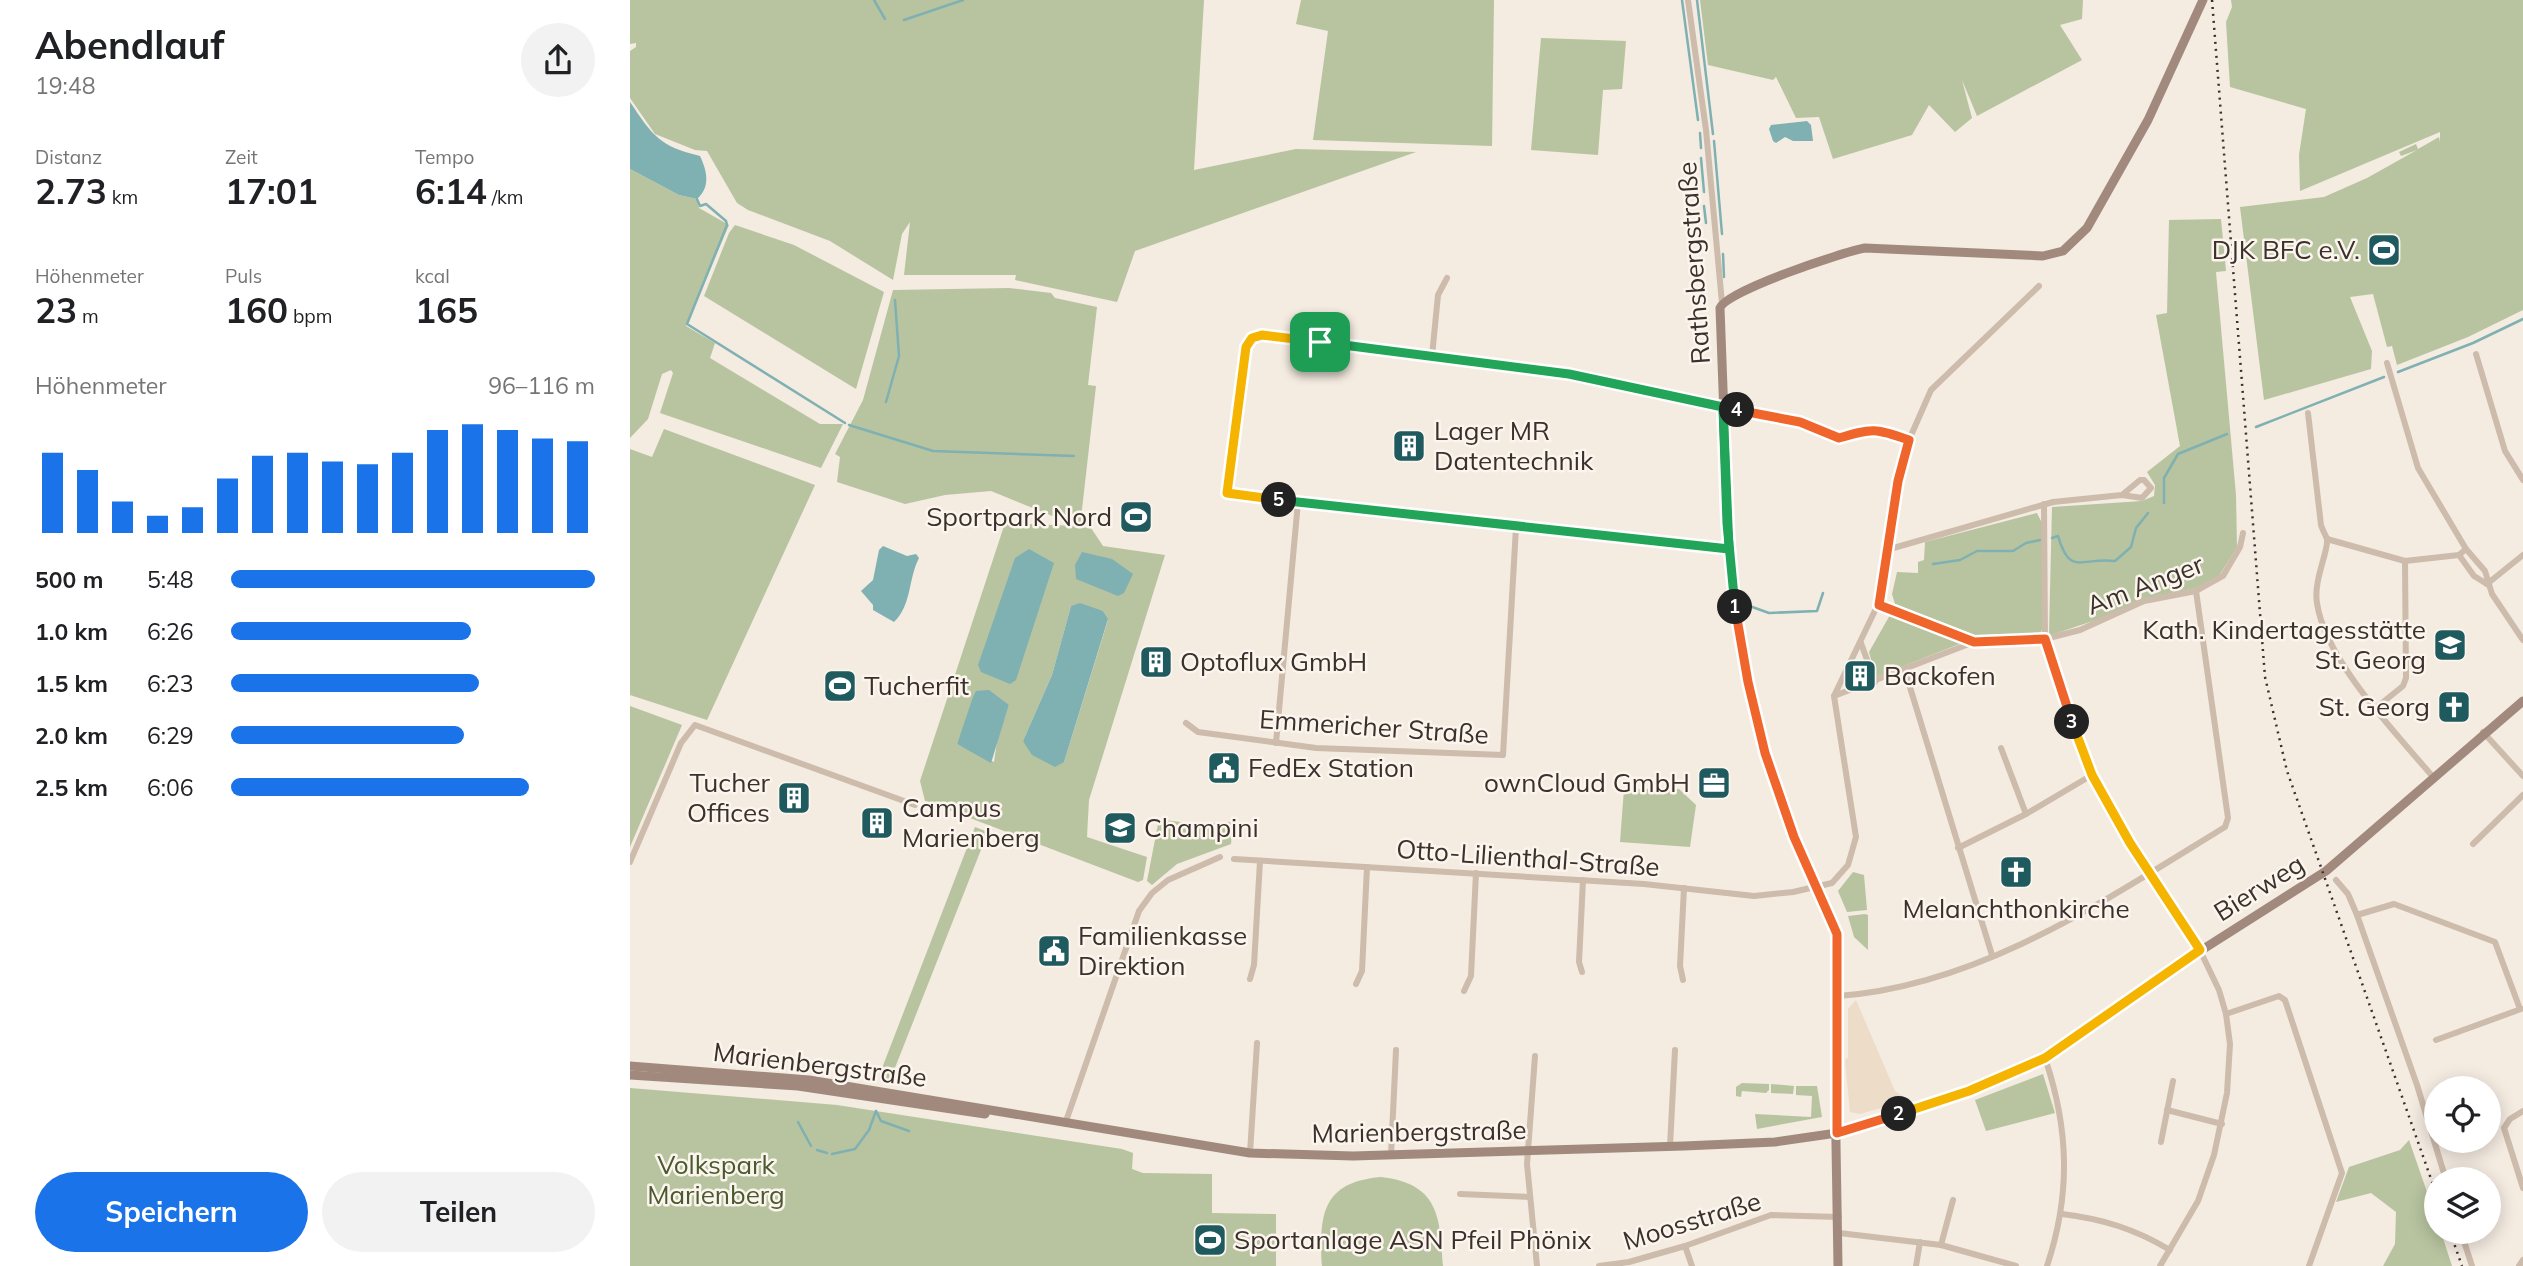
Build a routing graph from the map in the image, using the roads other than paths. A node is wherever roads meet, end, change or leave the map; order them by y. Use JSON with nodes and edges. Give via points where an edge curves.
{"nodes":[{"id":1,"x":1688,"y":0,"type":"edge"},
{"id":2,"x":2203,"y":0,"type":"edge"},
{"id":3,"x":1447,"y":278,"type":"dead end"},
{"id":4,"x":2039,"y":286,"type":"dead end"},
{"id":5,"x":1722,"y":303,"type":"junction"},
{"id":6,"x":2476,"y":354,"type":"dead end"},
{"id":7,"x":1432,"y":356,"type":"junction"},
{"id":8,"x":2387,"y":363,"type":"dead end"},
{"id":9,"x":1723,"y":407,"type":"junction"},
{"id":10,"x":2308,"y":414,"type":"dead end"},
{"id":11,"x":1909,"y":440,"type":"junction"},
{"id":12,"x":2523,"y":480,"type":"edge"},
{"id":13,"x":2122,"y":495,"type":"dead end"},
{"id":14,"x":1297,"y":502,"type":"junction"},
{"id":15,"x":2044,"y":504,"type":"junction"},
{"id":16,"x":1516,"y":527,"type":"junction"},
{"id":17,"x":2243,"y":533,"type":"dead end"},
{"id":18,"x":2327,"y":539,"type":"junction"},
{"id":19,"x":1729,"y":549,"type":"junction"},
{"id":20,"x":1890,"y":549,"type":"junction"},
{"id":21,"x":2466,"y":549,"type":"junction"},
{"id":22,"x":2459,"y":555,"type":"junction"},
{"id":23,"x":2523,"y":555,"type":"edge"},
{"id":24,"x":2405,"y":561,"type":"junction"},
{"id":25,"x":2487,"y":583,"type":"junction"},
{"id":26,"x":2196,"y":591,"type":"junction"},
{"id":27,"x":1879,"y":605,"type":"junction"},
{"id":28,"x":2520,"y":628,"type":"edge"},
{"id":29,"x":2045,"y":639,"type":"junction"},
{"id":30,"x":2523,"y":639,"type":"edge"},
{"id":31,"x":1974,"y":642,"type":"junction"},
{"id":32,"x":1861,"y":643,"type":"junction"},
{"id":33,"x":1905,"y":671,"type":"junction"},
{"id":34,"x":1875,"y":682,"type":"junction"},
{"id":35,"x":1834,"y":696,"type":"junction"},
{"id":36,"x":2523,"y":701,"type":"edge"},
{"id":37,"x":2377,"y":707,"type":"junction"},
{"id":38,"x":1186,"y":723,"type":"dead end"},
{"id":39,"x":2483,"y":732,"type":"junction"},
{"id":40,"x":1276,"y":743,"type":"junction"},
{"id":41,"x":2001,"y":748,"type":"dead end"},
{"id":42,"x":2092,"y":775,"type":"junction"},
{"id":43,"x":2523,"y":776,"type":"edge"},
{"id":44,"x":2434,"y":777,"type":"junction"},
{"id":45,"x":2523,"y":795,"type":"edge"},
{"id":46,"x":915,"y":805,"type":"dead end"},
{"id":47,"x":2026,"y":814,"type":"junction"},
{"id":48,"x":2473,"y":844,"type":"dead end"},
{"id":49,"x":1958,"y":848,"type":"junction"},
{"id":50,"x":1220,"y":857,"type":"dead end"},
{"id":51,"x":1234,"y":859,"type":"dead end"},
{"id":52,"x":1260,"y":861,"type":"junction"},
{"id":53,"x":630,"y":862,"type":"edge"},
{"id":54,"x":1367,"y":867,"type":"junction"},
{"id":55,"x":1476,"y":873,"type":"junction"},
{"id":56,"x":2148,"y":874,"type":"junction"},
{"id":57,"x":1583,"y":880,"type":"junction"},
{"id":58,"x":2336,"y":880,"type":"dead end"},
{"id":59,"x":1684,"y":888,"type":"junction"},
{"id":60,"x":1818,"y":888,"type":"junction"},
{"id":61,"x":2357,"y":915,"type":"junction"},
{"id":62,"x":2200,"y":950,"type":"junction"},
{"id":63,"x":1992,"y":956,"type":"junction"},
{"id":64,"x":1582,"y":972,"type":"dead end"},
{"id":65,"x":1250,"y":979,"type":"dead end"},
{"id":66,"x":1683,"y":980,"type":"dead end"},
{"id":67,"x":1356,"y":984,"type":"dead end"},
{"id":68,"x":1464,"y":991,"type":"dead end"},
{"id":69,"x":1838,"y":996,"type":"junction"},
{"id":70,"x":2522,"y":1009,"type":"edge"},
{"id":71,"x":2226,"y":1014,"type":"junction"},
{"id":72,"x":2436,"y":1040,"type":"dead end"},
{"id":73,"x":1256,"y":1043,"type":"dead end"},
{"id":74,"x":1396,"y":1050,"type":"dead end"},
{"id":75,"x":1675,"y":1050,"type":"dead end"},
{"id":76,"x":1535,"y":1056,"type":"dead end"},
{"id":77,"x":2045,"y":1058,"type":"junction"},
{"id":78,"x":630,"y":1066,"type":"edge"},
{"id":79,"x":630,"y":1074,"type":"edge"},
{"id":80,"x":764,"y":1075,"type":"junction"},
{"id":81,"x":2173,"y":1081,"type":"dead end"},
{"id":82,"x":754,"y":1082,"type":"junction"},
{"id":83,"x":2167,"y":1110,"type":"junction"},
{"id":84,"x":2523,"y":1111,"type":"edge"},
{"id":85,"x":1004,"y":1115,"type":"junction"},
{"id":86,"x":1065,"y":1124,"type":"junction"},
{"id":87,"x":2222,"y":1124,"type":"junction"},
{"id":88,"x":1837,"y":1133,"type":"junction"},
{"id":89,"x":2161,"y":1142,"type":"dead end"},
{"id":90,"x":1670,"y":1146,"type":"junction"},
{"id":91,"x":1528,"y":1150,"type":"junction"},
{"id":92,"x":1250,"y":1153,"type":"junction"},
{"id":93,"x":1391,"y":1155,"type":"junction"},
{"id":94,"x":2442,"y":1167,"type":"edge"},
{"id":95,"x":2523,"y":1188,"type":"edge"},
{"id":96,"x":1460,"y":1194,"type":"dead end"},
{"id":97,"x":1530,"y":1197,"type":"junction"},
{"id":98,"x":1953,"y":1200,"type":"dead end"},
{"id":99,"x":2062,"y":1214,"type":"junction"},
{"id":100,"x":1839,"y":1217,"type":"junction"},
{"id":101,"x":1839,"y":1233,"type":"junction"},
{"id":102,"x":1920,"y":1241,"type":"junction"},
{"id":103,"x":2464,"y":1244,"type":"edge"},
{"id":104,"x":1941,"y":1245,"type":"junction"},
{"id":105,"x":1685,"y":1246,"type":"junction"},
{"id":106,"x":2170,"y":1250,"type":"junction"},
{"id":107,"x":2523,"y":1260,"type":"edge"},
{"id":108,"x":1537,"y":1266,"type":"edge"},
{"id":109,"x":1599,"y":1266,"type":"edge"},
{"id":110,"x":1692,"y":1266,"type":"edge"},
{"id":111,"x":1838,"y":1266,"type":"edge"},
{"id":112,"x":1916,"y":1266,"type":"edge"},
{"id":113,"x":2016,"y":1266,"type":"edge"},
{"id":114,"x":2047,"y":1266,"type":"edge"},
{"id":115,"x":2160,"y":1266,"type":"edge"},
{"id":116,"x":2309,"y":1266,"type":"edge"},
{"id":117,"x":2472,"y":1266,"type":"edge"},
{"id":118,"x":2519,"y":1266,"type":"edge"}],
"edges":[{"from":1,"to":5,"type":"street","name":"Rathsbergstraße"},
{"from":2,"to":5,"type":"main road","via":[[2148,120],[2094,217],[2074,243],[2059,253],[1866,248],[1742,291]]},
{"from":3,"to":7,"type":"street","via":[[1437,295]]},
{"from":4,"to":11,"type":"street","via":[[1931,390]]},
{"from":5,"to":9,"type":"main road","name":"Rathsbergstraße"},
{"from":6,"to":12,"type":"street","via":[[2505,451]]},
{"from":7,"to":9,"type":"street","via":[[1595,379]]},
{"from":7,"to":14,"type":"street","via":[[1262,335],[1252,338],[1246,347],[1227,493]]},
{"from":8,"to":21,"type":"street","via":[[2418,468]]},
{"from":9,"to":11,"type":"street","via":[[1800,422],[1839,438],[1873,430]]},
{"from":9,"to":19,"type":"main road","name":"Rathsbergstraße"},
{"from":10,"to":18,"type":"street","via":[[2321,525]]},
{"from":11,"to":20,"type":"street","via":[[1898,481]]},
{"from":13,"to":15,"type":"street"},
{"from":14,"to":16,"type":"street"},
{"from":14,"to":40,"type":"street"},
{"from":15,"to":20,"type":"street"},
{"from":15,"to":29,"type":"street"},
{"from":16,"to":19,"type":"street"},
{"from":16,"to":40,"type":"street","name":"Emmericher Straße","via":[[1503,754]]},
{"from":17,"to":26,"type":"street","name":"Am Anger","via":[[2223,576]]},
{"from":18,"to":24,"type":"street"},
{"from":18,"to":37,"type":"street","via":[[2316,582],[2316,604],[2342,664]]},
{"from":19,"to":60,"type":"main road","name":"Rathsbergstraße","via":[[1742,656],[1760,736],[1787,818]]},
{"from":20,"to":27,"type":"street"},
{"from":21,"to":22,"type":"street"},
{"from":21,"to":25,"type":"street","via":[[2485,571]]},
{"from":22,"to":24,"type":"street"},
{"from":22,"to":25,"type":"street","via":[[2474,576]]},
{"from":23,"to":25,"type":"street"},
{"from":24,"to":37,"type":"street","via":[[2406,678],[2403,686]]},
{"from":25,"to":28,"type":"street"},
{"from":26,"to":29,"type":"street","name":"Am Anger","via":[[2144,601],[2080,630]]},
{"from":26,"to":56,"type":"street","via":[[2228,818],[2225,827]]},
{"from":27,"to":31,"type":"street"},
{"from":27,"to":32,"type":"street"},
{"from":28,"to":30,"type":"street"},
{"from":29,"to":31,"type":"street","name":"Am Anger"},
{"from":29,"to":42,"type":"street"},
{"from":31,"to":33,"type":"street","name":"Am Anger"},
{"from":32,"to":34,"type":"street"},
{"from":32,"to":35,"type":"street"},
{"from":33,"to":34,"type":"street","name":"Am Anger"},
{"from":33,"to":49,"type":"street"},
{"from":34,"to":35,"type":"street","name":"Am Anger"},
{"from":35,"to":60,"type":"street","via":[[1856,837],[1842,873]]},
{"from":36,"to":39,"type":"main road","name":"Bierweg"},
{"from":37,"to":44,"type":"street"},
{"from":38,"to":40,"type":"street","name":"Emmericher Straße","via":[[1198,732]]},
{"from":39,"to":43,"type":"street"},
{"from":39,"to":44,"type":"main road","name":"Bierweg"},
{"from":41,"to":47,"type":"street"},
{"from":42,"to":47,"type":"street"},
{"from":42,"to":56,"type":"street"},
{"from":44,"to":62,"type":"main road","name":"Bierweg","via":[[2326,871]]},
{"from":45,"to":48,"type":"street"},
{"from":46,"to":53,"type":"street","via":[[695,725],[681,743]]},
{"from":47,"to":49,"type":"street"},
{"from":49,"to":63,"type":"street"},
{"from":50,"to":86,"type":"street","via":[[1168,880],[1139,911]]},
{"from":51,"to":52,"type":"street","name":"Otto-Lilienthal-Straße"},
{"from":52,"to":54,"type":"street","name":"Otto-Lilienthal-Straße"},
{"from":52,"to":65,"type":"street"},
{"from":54,"to":55,"type":"street","name":"Otto-Lilienthal-Straße"},
{"from":54,"to":67,"type":"street","via":[[1362,971]]},
{"from":55,"to":57,"type":"street","name":"Otto-Lilienthal-Straße"},
{"from":55,"to":68,"type":"street","via":[[1471,976]]},
{"from":56,"to":62,"type":"street"},
{"from":56,"to":63,"type":"street"},
{"from":57,"to":59,"type":"street","name":"Otto-Lilienthal-Straße"},
{"from":57,"to":64,"type":"street"},
{"from":58,"to":61,"type":"street"},
{"from":59,"to":60,"type":"street","name":"Otto-Lilienthal-Straße","via":[[1754,896]]},
{"from":59,"to":66,"type":"street"},
{"from":60,"to":69,"type":"main road","name":"Rathsbergstraße","via":[[1837,934]]},
{"from":61,"to":70,"type":"street","via":[[2394,904],[2495,942]]},
{"from":61,"to":94,"type":"street"},
{"from":62,"to":71,"type":"street"},
{"from":62,"to":77,"type":"main road","name":"Bierweg"},
{"from":63,"to":69,"type":"street","via":[[1922,982]]},
{"from":69,"to":88,"type":"main road","name":"Rathsbergstraße"},
{"from":70,"to":72,"type":"street"},
{"from":71,"to":87,"type":"street","via":[[2230,1062]]},
{"from":71,"to":116,"type":"street","via":[[2279,996],[2285,1000],[2342,1173]]},
{"from":73,"to":92,"type":"street"},
{"from":74,"to":93,"type":"street"},
{"from":75,"to":90,"type":"street"},
{"from":76,"to":91,"type":"street"},
{"from":77,"to":88,"type":"main road","name":"Bierweg","via":[[1969,1091]]},
{"from":77,"to":99,"type":"street","via":[[2063,1124],[2066,1181]]},
{"from":78,"to":80,"type":"main road","name":"Marienbergstraße"},
{"from":79,"to":82,"type":"main road","name":"Marienbergstraße"},
{"from":80,"to":82,"type":"main road"},
{"from":80,"to":85,"type":"main road","name":"Marienbergstraße","via":[[956,1103]]},
{"from":81,"to":83,"type":"street"},
{"from":82,"to":85,"type":"main road","name":"Marienbergstraße"},
{"from":83,"to":87,"type":"street"},
{"from":83,"to":89,"type":"street"},
{"from":84,"to":95,"type":"street","via":[[2510,1119],[2504,1134]]},
{"from":85,"to":86,"type":"main road","name":"Marienbergstraße"},
{"from":86,"to":92,"type":"main road","name":"Marienbergstraße"},
{"from":87,"to":106,"type":"street","via":[[2198,1201]]},
{"from":88,"to":90,"type":"main road","name":"Marienbergstraße","via":[[1775,1142]]},
{"from":88,"to":100,"type":"main road","name":"Rathsbergstraße"},
{"from":90,"to":91,"type":"main road","name":"Marienbergstraße"},
{"from":91,"to":93,"type":"main road","name":"Marienbergstraße"},
{"from":91,"to":97,"type":"street"},
{"from":92,"to":93,"type":"main road","name":"Marienbergstraße"},
{"from":96,"to":97,"type":"street"},
{"from":97,"to":108,"type":"street"},
{"from":98,"to":104,"type":"street"},
{"from":99,"to":106,"type":"street","via":[[2102,1219],[2140,1232]]},
{"from":99,"to":114,"type":"street"},
{"from":100,"to":101,"type":"main road","name":"Rathsbergstraße"},
{"from":100,"to":105,"type":"street","name":"Moosstraße","via":[[1771,1215]]},
{"from":101,"to":102,"type":"street"},
{"from":101,"to":111,"type":"main road","name":"Rathsbergstraße"},
{"from":102,"to":104,"type":"street"},
{"from":102,"to":112,"type":"street"},
{"from":103,"to":117,"type":"street"},
{"from":104,"to":113,"type":"street"},
{"from":105,"to":109,"type":"street","name":"Moosstraße"},
{"from":105,"to":110,"type":"street"},
{"from":106,"to":115,"type":"street"},
{"from":107,"to":118,"type":"street"}]}
